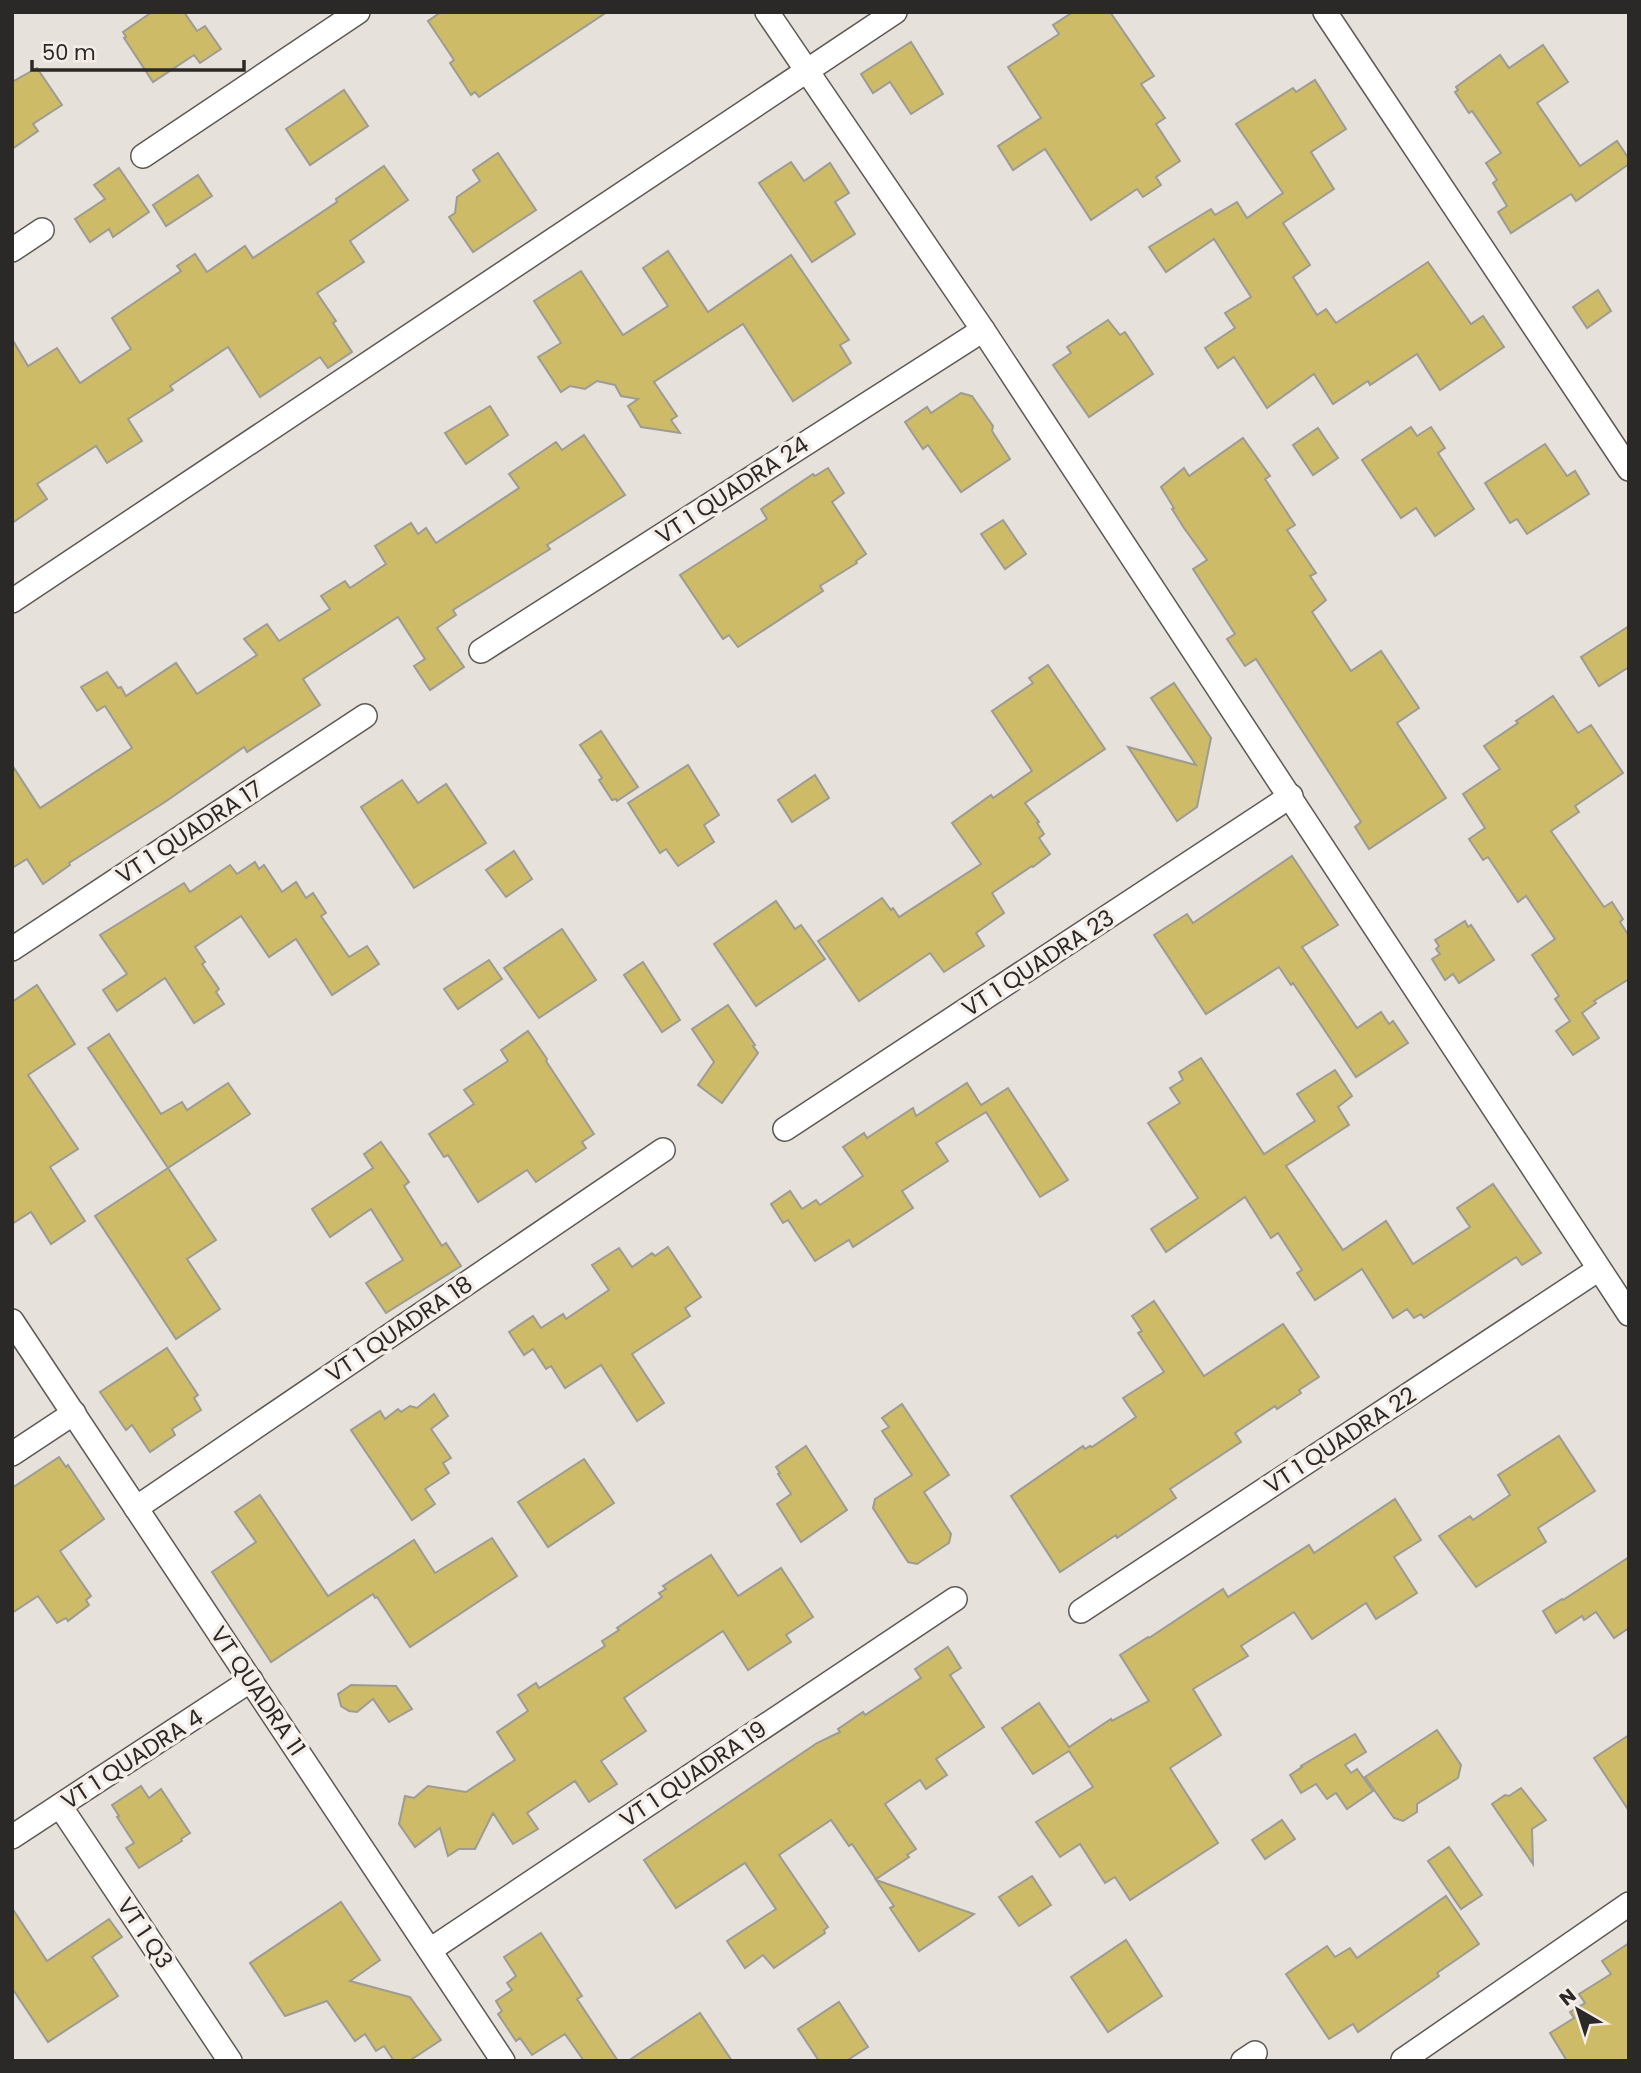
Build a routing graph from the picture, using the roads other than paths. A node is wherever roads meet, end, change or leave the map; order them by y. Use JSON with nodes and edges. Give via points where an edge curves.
{"nodes":[{"id":1,"x":358,"y":12,"type":"edge"},
{"id":2,"x":767,"y":12,"type":"edge"},
{"id":3,"x":895,"y":12,"type":"edge"},
{"id":4,"x":1325,"y":12,"type":"edge"},
{"id":5,"x":807,"y":71,"type":"junction"},
{"id":6,"x":142,"y":156,"type":"dead end"},
{"id":7,"x":42,"y":230,"type":"dead end"},
{"id":8,"x":12,"y":250,"type":"edge"},
{"id":9,"x":983,"y":330,"type":"junction"},
{"id":10,"x":1629,"y":469,"type":"edge"},
{"id":11,"x":12,"y":601,"type":"edge"},
{"id":12,"x":481,"y":651,"type":"dead end"},
{"id":13,"x":365,"y":716,"type":"dead end"},
{"id":14,"x":1291,"y":796,"type":"junction"},
{"id":15,"x":12,"y":949,"type":"edge"},
{"id":16,"x":785,"y":1129,"type":"dead end"},
{"id":17,"x":663,"y":1150,"type":"dead end"},
{"id":18,"x":1599,"y":1269,"type":"junction"},
{"id":19,"x":1629,"y":1314,"type":"edge"},
{"id":20,"x":12,"y":1321,"type":"edge"},
{"id":21,"x":74,"y":1413,"type":"junction"},
{"id":22,"x":12,"y":1454,"type":"edge"},
{"id":23,"x":136,"y":1508,"type":"junction"},
{"id":24,"x":956,"y":1599,"type":"dead end"},
{"id":25,"x":1081,"y":1611,"type":"dead end"},
{"id":26,"x":251,"y":1681,"type":"junction"},
{"id":27,"x":60,"y":1806,"type":"junction"},
{"id":28,"x":12,"y":1837,"type":"edge"},
{"id":29,"x":1629,"y":1904,"type":"edge"},
{"id":30,"x":430,"y":1950,"type":"junction"},
{"id":31,"x":1403,"y":2060,"type":"edge"},
{"id":32,"x":230,"y":2061,"type":"edge"},
{"id":33,"x":503,"y":2061,"type":"edge"}],
"edges":[{"from":1,"to":6,"type":"street"},
{"from":2,"to":5,"type":"street"},
{"from":3,"to":5,"type":"street"},
{"from":4,"to":10,"type":"street"},
{"from":5,"to":9,"type":"street"},
{"from":5,"to":11,"type":"street"},
{"from":7,"to":8,"type":"street"},
{"from":9,"to":12,"type":"street","name":"VT 1 QUADRA 24"},
{"from":9,"to":14,"type":"street"},
{"from":13,"to":15,"type":"street","name":"VT 1 QUADRA 17"},
{"from":14,"to":16,"type":"street","name":"VT 1 QUADRA 23"},
{"from":14,"to":18,"type":"street"},
{"from":17,"to":23,"type":"street","name":"VT 1 QUADRA 18"},
{"from":18,"to":19,"type":"street"},
{"from":18,"to":25,"type":"street","name":"VT 1 QUADRA 22"},
{"from":20,"to":21,"type":"street","name":"VT QUADRA 11"},
{"from":21,"to":22,"type":"street"},
{"from":21,"to":23,"type":"street","name":"VT QUADRA 11"},
{"from":23,"to":26,"type":"street","name":"VT QUADRA 11"},
{"from":24,"to":30,"type":"street","name":"VT 1 QUADRA 19"},
{"from":26,"to":27,"type":"street","name":"VT 1 QUADRA 4"},
{"from":26,"to":30,"type":"street","name":"VT QUADRA 11"},
{"from":27,"to":28,"type":"street","name":"VT 1 QUADRA 4"},
{"from":27,"to":32,"type":"street","name":"VT 1 Q3"},
{"from":29,"to":31,"type":"street"},
{"from":30,"to":33,"type":"street","name":"VT QUADRA 11"}]}
